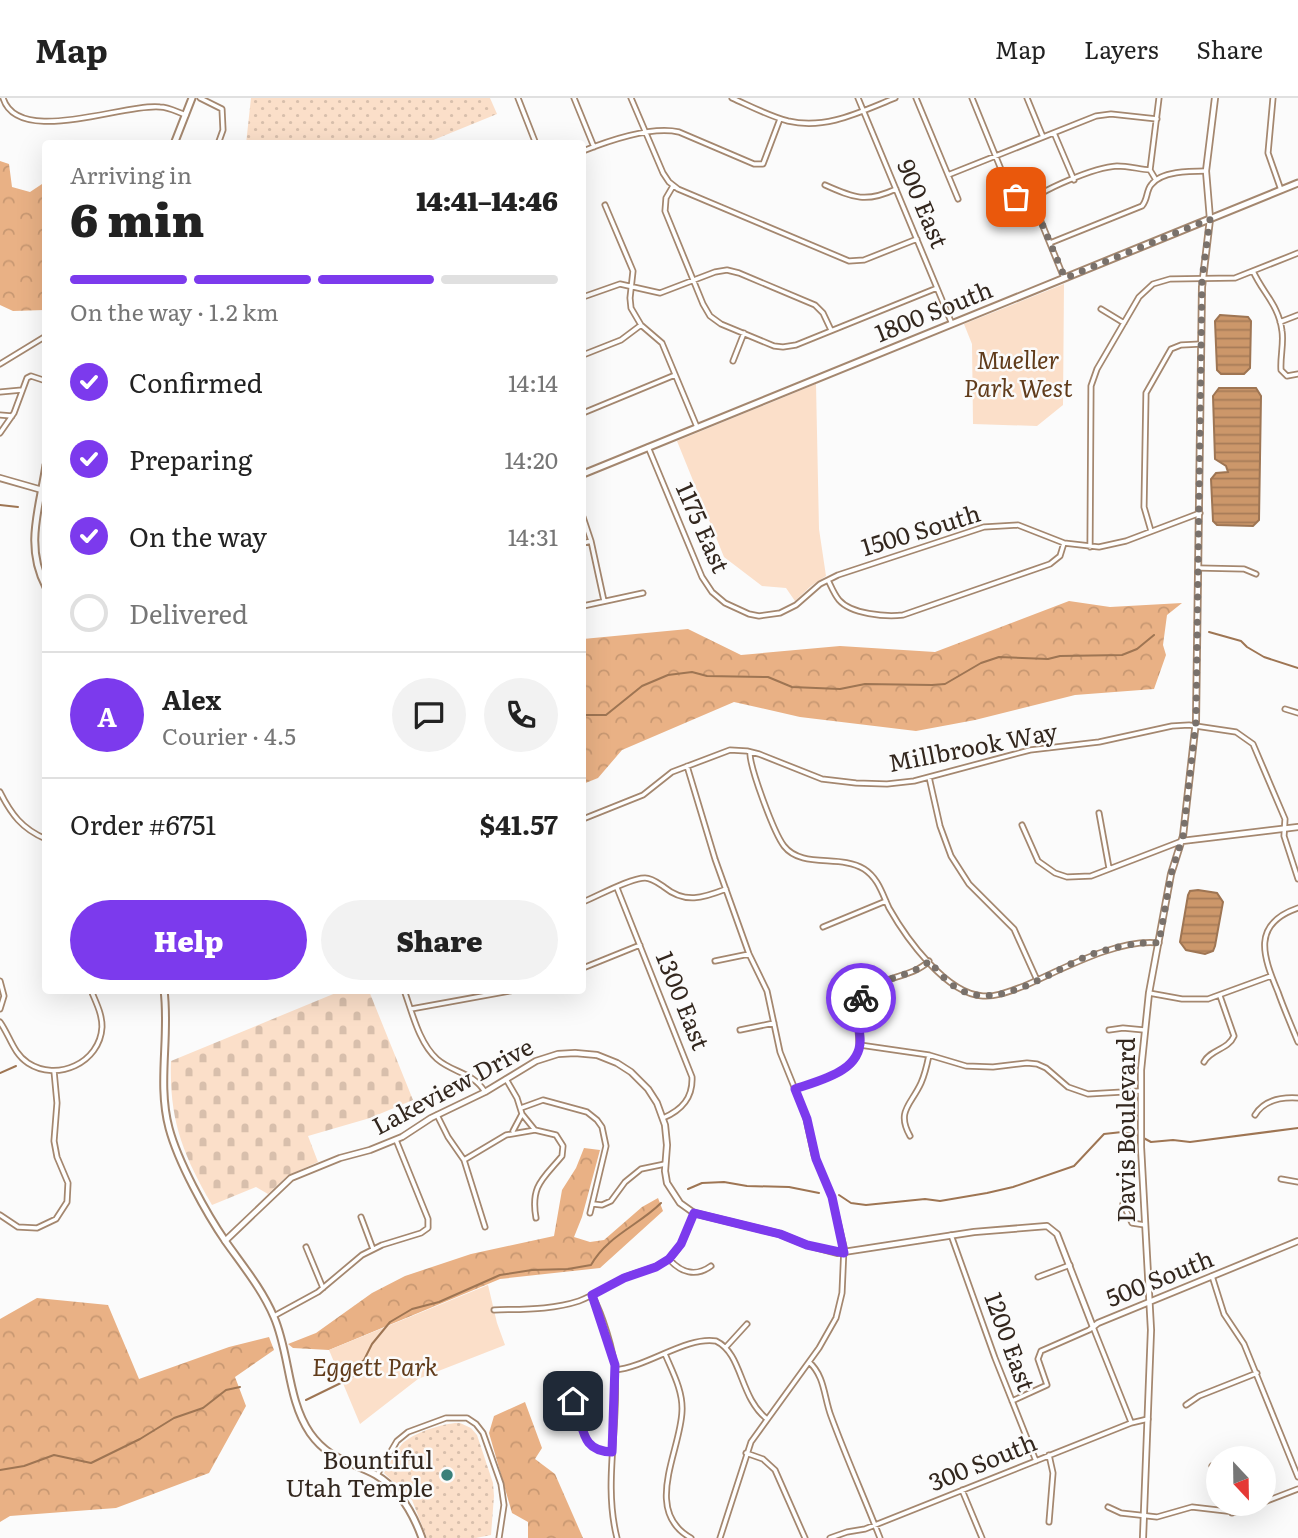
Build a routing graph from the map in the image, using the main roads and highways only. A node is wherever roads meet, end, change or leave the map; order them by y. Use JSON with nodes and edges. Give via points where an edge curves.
{"nodes":[{"id":1,"x":192,"y":98,"type":"edge"},
{"id":2,"x":176,"y":140,"type":"edge"},
{"id":3,"x":1298,"y":183,"type":"edge"},
{"id":4,"x":586,"y":473,"type":"edge"},
{"id":5,"x":42,"y":500,"type":"edge"},
{"id":6,"x":42,"y":578,"type":"edge"},
{"id":7,"x":164,"y":994,"type":"edge"},
{"id":8,"x":422,"y":1538,"type":"edge"}],
"edges":[{"from":1,"to":2,"type":"main road"},
{"from":3,"to":4,"type":"main road","name":"1800 South"},
{"from":5,"to":6,"type":"main road","via":[[33,540]]},
{"from":7,"to":8,"type":"main road","via":[[167,1122],[179,1155],[226,1241],[274,1316],[297,1406],[321,1446],[377,1476],[403,1499]]}]}
